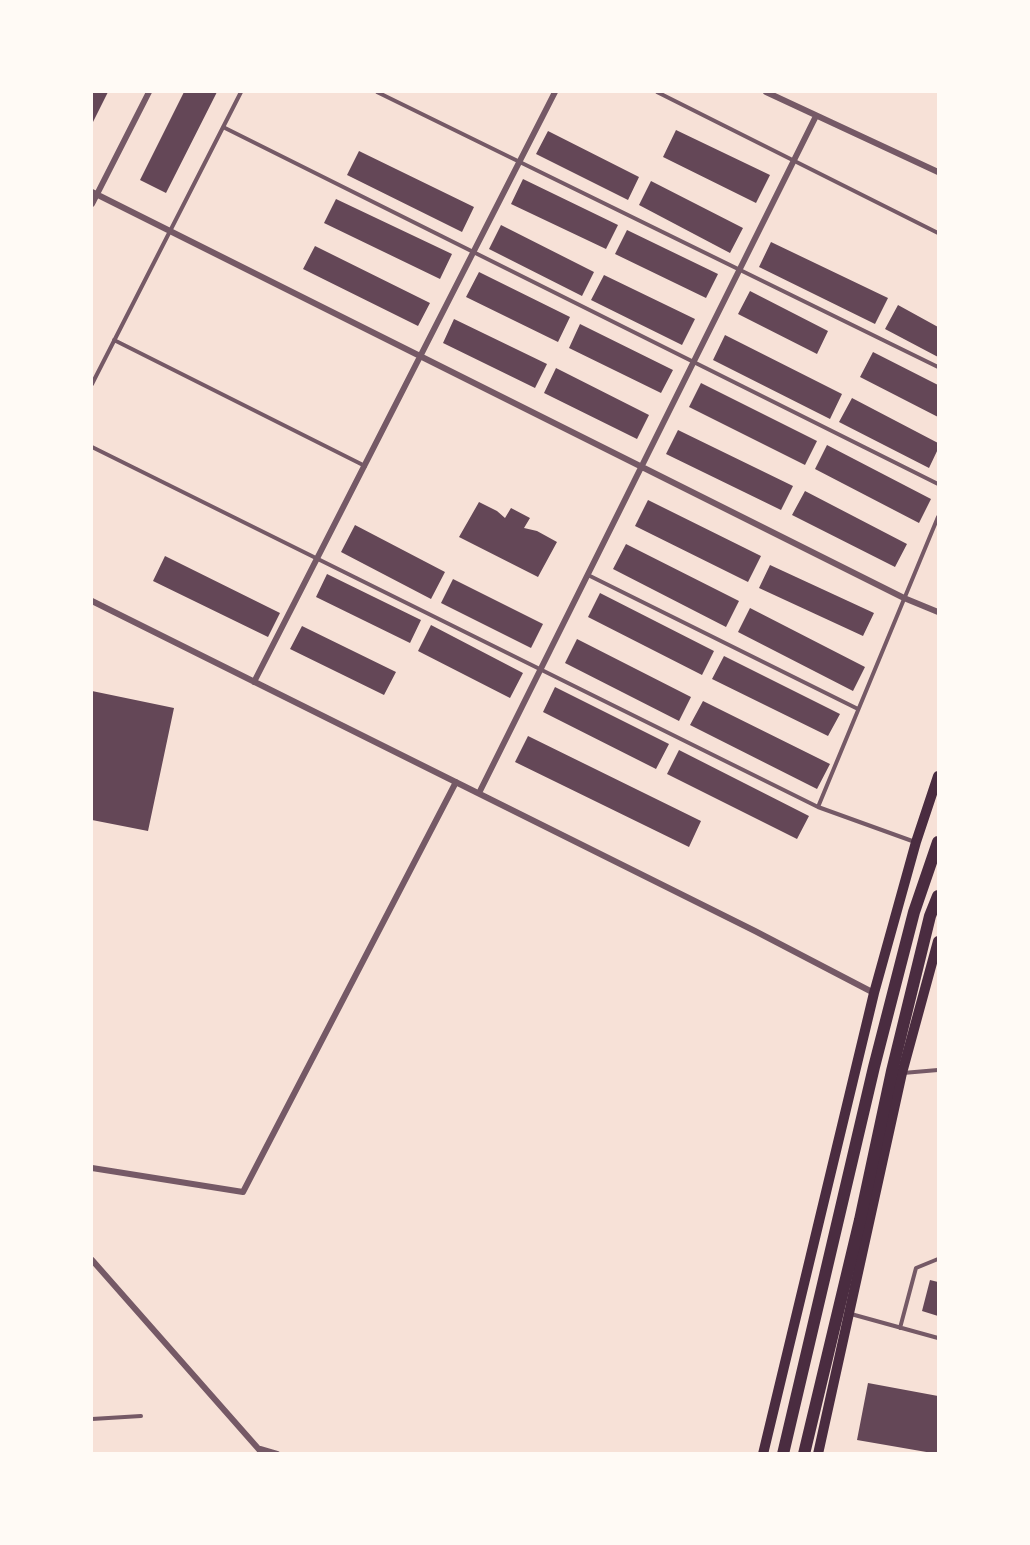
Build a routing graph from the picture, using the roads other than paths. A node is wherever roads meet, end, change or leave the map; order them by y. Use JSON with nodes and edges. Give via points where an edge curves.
{"nodes":[{"id":1,"x":149,"y":92,"type":"edge"},
{"id":2,"x":241,"y":92,"type":"edge"},
{"id":3,"x":377,"y":92,"type":"edge"},
{"id":4,"x":555,"y":92,"type":"edge"},
{"id":5,"x":657,"y":92,"type":"edge"},
{"id":6,"x":766,"y":92,"type":"edge"},
{"id":7,"x":816,"y":116,"type":"junction"},
{"id":8,"x":223,"y":127,"type":"junction"},
{"id":9,"x":794,"y":160,"type":"junction"},
{"id":10,"x":519,"y":161,"type":"junction"},
{"id":11,"x":939,"y":172,"type":"edge"},
{"id":12,"x":94,"y":193,"type":"edge"},
{"id":13,"x":92,"y":204,"type":"edge"},
{"id":14,"x":170,"y":231,"type":"junction"},
{"id":15,"x":939,"y":233,"type":"edge"},
{"id":16,"x":473,"y":252,"type":"junction"},
{"id":17,"x":740,"y":270,"type":"junction"},
{"id":18,"x":114,"y":340,"type":"junction"},
{"id":19,"x":420,"y":356,"type":"junction"},
{"id":20,"x":694,"y":362,"type":"junction"},
{"id":21,"x":939,"y":367,"type":"edge"},
{"id":22,"x":92,"y":384,"type":"edge"},
{"id":23,"x":92,"y":447,"type":"edge"},
{"id":24,"x":365,"y":465,"type":"junction"},
{"id":25,"x":641,"y":467,"type":"junction"},
{"id":26,"x":939,"y":484,"type":"edge"},
{"id":27,"x":939,"y":517,"type":"edge"},
{"id":28,"x":317,"y":560,"type":"junction"},
{"id":29,"x":588,"y":575,"type":"junction"},
{"id":30,"x":904,"y":598,"type":"junction"},
{"id":31,"x":92,"y":602,"type":"edge"},
{"id":32,"x":939,"y":612,"type":"edge"},
{"id":33,"x":541,"y":669,"type":"junction"},
{"id":34,"x":255,"y":682,"type":"junction"},
{"id":35,"x":859,"y":709,"type":"junction"},
{"id":36,"x":939,"y":776,"type":"edge"},
{"id":37,"x":456,"y":782,"type":"junction"},
{"id":38,"x":479,"y":794,"type":"junction"},
{"id":39,"x":818,"y":807,"type":"junction"},
{"id":40,"x":939,"y":842,"type":"edge"},
{"id":41,"x":916,"y":843,"type":"junction"},
{"id":42,"x":939,"y":896,"type":"edge"},
{"id":43,"x":939,"y":941,"type":"edge"},
{"id":44,"x":874,"y":993,"type":"junction"},
{"id":45,"x":939,"y":1070,"type":"edge"},
{"id":46,"x":902,"y":1073,"type":"junction"},
{"id":47,"x":92,"y":1167,"type":"edge"},
{"id":48,"x":939,"y":1259,"type":"edge"},
{"id":49,"x":92,"y":1260,"type":"edge"},
{"id":50,"x":851,"y":1314,"type":"junction"},
{"id":51,"x":900,"y":1328,"type":"junction"},
{"id":52,"x":939,"y":1338,"type":"edge"},
{"id":53,"x":141,"y":1416,"type":"dead end"},
{"id":54,"x":92,"y":1419,"type":"edge"},
{"id":55,"x":261,"y":1451,"type":"edge"},
{"id":56,"x":277,"y":1454,"type":"edge"},
{"id":57,"x":763,"y":1454,"type":"edge"},
{"id":58,"x":783,"y":1454,"type":"edge"},
{"id":59,"x":804,"y":1454,"type":"edge"},
{"id":60,"x":818,"y":1454,"type":"edge"}],
"edges":[{"from":1,"to":12,"type":"street"},
{"from":2,"to":8,"type":"lane"},
{"from":3,"to":10,"type":"lane"},
{"from":4,"to":10,"type":"street"},
{"from":5,"to":9,"type":"lane"},
{"from":6,"to":7,"type":"street"},
{"from":7,"to":9,"type":"street"},
{"from":7,"to":11,"type":"street"},
{"from":8,"to":14,"type":"lane"},
{"from":8,"to":16,"type":"lane"},
{"from":9,"to":15,"type":"lane"},
{"from":9,"to":17,"type":"street"},
{"from":10,"to":16,"type":"street"},
{"from":10,"to":17,"type":"lane"},
{"from":12,"to":13,"type":"street"},
{"from":12,"to":14,"type":"street"},
{"from":14,"to":18,"type":"lane"},
{"from":14,"to":19,"type":"street"},
{"from":16,"to":19,"type":"street"},
{"from":16,"to":20,"type":"lane"},
{"from":17,"to":20,"type":"street"},
{"from":17,"to":21,"type":"lane"},
{"from":18,"to":22,"type":"lane"},
{"from":18,"to":24,"type":"lane"},
{"from":19,"to":24,"type":"street"},
{"from":19,"to":25,"type":"street"},
{"from":20,"to":25,"type":"street"},
{"from":20,"to":26,"type":"lane"},
{"from":23,"to":28,"type":"lane"},
{"from":24,"to":28,"type":"street"},
{"from":25,"to":29,"type":"street"},
{"from":25,"to":30,"type":"street"},
{"from":27,"to":30,"type":"lane"},
{"from":28,"to":33,"type":"lane"},
{"from":28,"to":34,"type":"street"},
{"from":29,"to":33,"type":"street"},
{"from":29,"to":35,"type":"lane"},
{"from":30,"to":32,"type":"street"},
{"from":30,"to":35,"type":"lane"},
{"from":31,"to":34,"type":"street"},
{"from":33,"to":38,"type":"street"},
{"from":33,"to":39,"type":"lane"},
{"from":34,"to":37,"type":"street"},
{"from":35,"to":39,"type":"lane"},
{"from":36,"to":41,"type":"main road"},
{"from":37,"to":38,"type":"street"},
{"from":37,"to":47,"type":"street","via":[[243,1192]]},
{"from":38,"to":44,"type":"street"},
{"from":39,"to":41,"type":"lane"},
{"from":40,"to":58,"type":"highway","via":[[914,912],[874,1067]]},
{"from":41,"to":44,"type":"main road"},
{"from":42,"to":59,"type":"highway","via":[[930,916],[892,1071]]},
{"from":43,"to":46,"type":"main road"},
{"from":44,"to":57,"type":"main road"},
{"from":45,"to":46,"type":"lane"},
{"from":46,"to":50,"type":"main road"},
{"from":48,"to":51,"type":"lane","via":[[916,1268]]},
{"from":49,"to":55,"type":"street"},
{"from":50,"to":51,"type":"lane"},
{"from":50,"to":60,"type":"main road"},
{"from":51,"to":52,"type":"lane"},
{"from":53,"to":54,"type":"lane"},
{"from":55,"to":56,"type":"street"}]}
